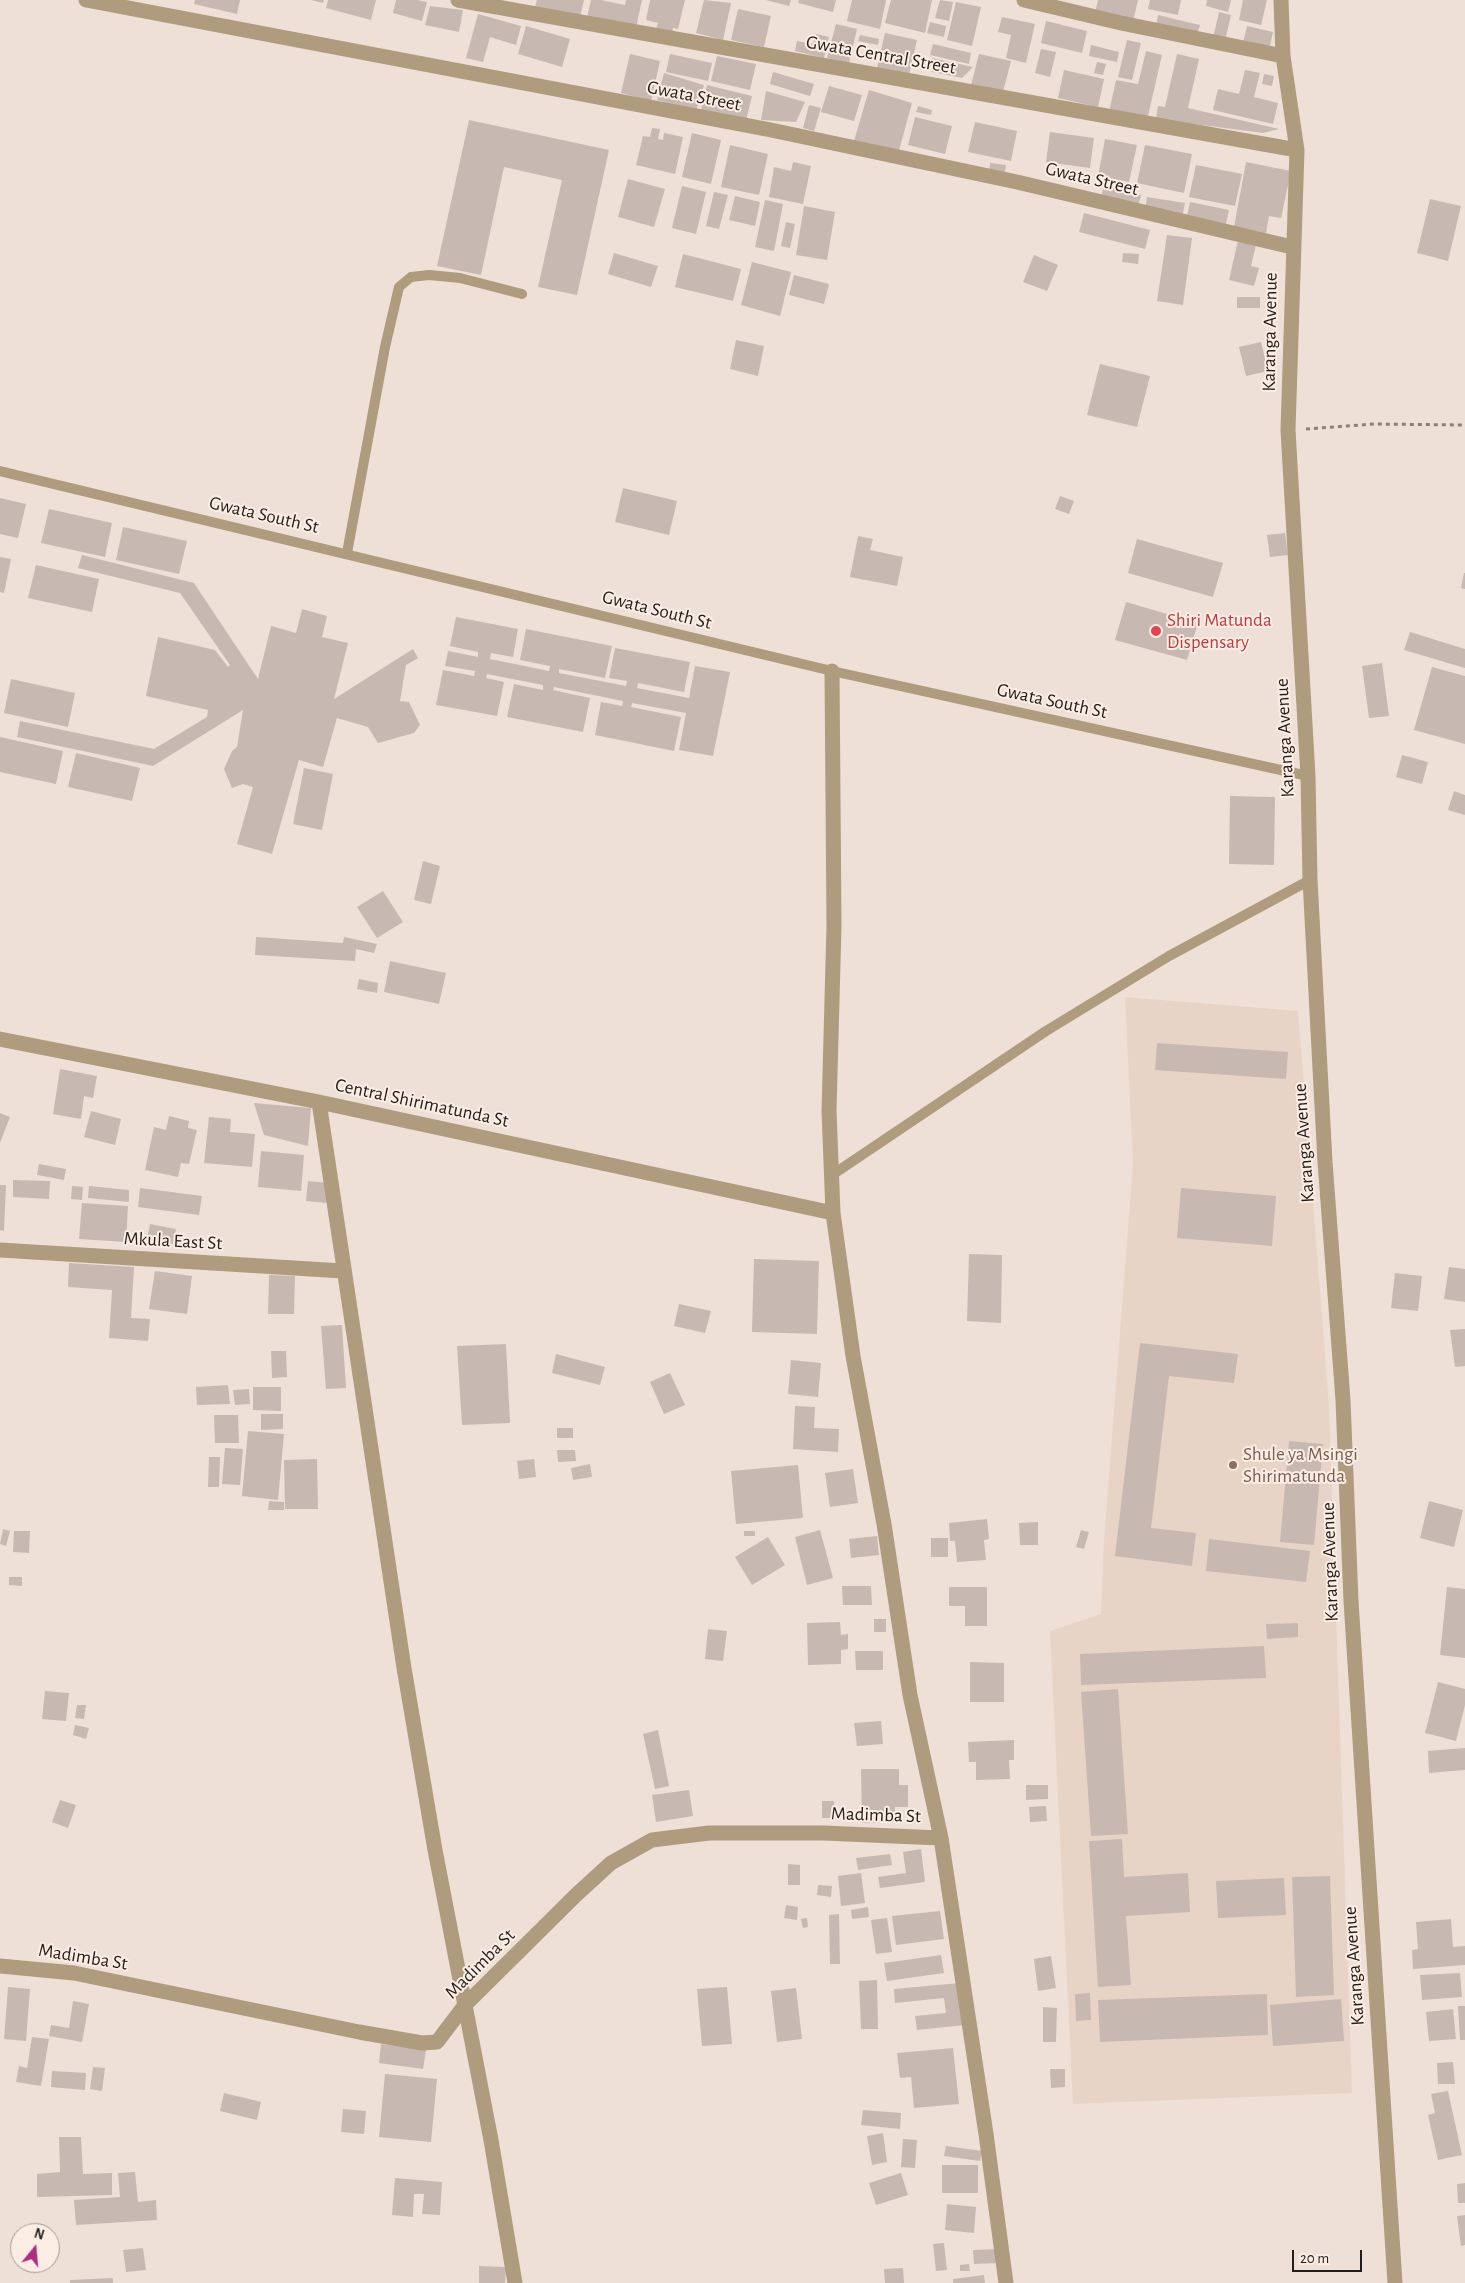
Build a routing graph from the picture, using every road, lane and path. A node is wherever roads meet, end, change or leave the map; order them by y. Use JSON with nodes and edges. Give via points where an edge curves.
{"nodes":[{"id":1,"x":86,"y":0,"type":"edge"},
{"id":2,"x":458,"y":0,"type":"edge"},
{"id":3,"x":1024,"y":0,"type":"edge"},
{"id":4,"x":1281,"y":0,"type":"edge"},
{"id":5,"x":1282,"y":56,"type":"junction"},
{"id":6,"x":1297,"y":150,"type":"junction"},
{"id":7,"x":1292,"y":247,"type":"junction"},
{"id":8,"x":522,"y":294,"type":"dead end"},
{"id":9,"x":1465,"y":425,"type":"edge"},
{"id":10,"x":1288,"y":430,"type":"junction"},
{"id":11,"x":0,"y":471,"type":"edge"},
{"id":12,"x":346,"y":553,"type":"junction"},
{"id":13,"x":832,"y":671,"type":"junction"},
{"id":14,"x":1308,"y":776,"type":"junction"},
{"id":15,"x":1310,"y":880,"type":"junction"},
{"id":16,"x":0,"y":1039,"type":"edge"},
{"id":17,"x":319,"y":1102,"type":"junction"},
{"id":18,"x":832,"y":1175,"type":"junction"},
{"id":19,"x":833,"y":1213,"type":"junction"},
{"id":20,"x":0,"y":1250,"type":"edge"},
{"id":21,"x":343,"y":1271,"type":"junction"},
{"id":22,"x":941,"y":1838,"type":"junction"},
{"id":23,"x":0,"y":1966,"type":"edge"},
{"id":24,"x":465,"y":2005,"type":"junction"},
{"id":25,"x":515,"y":2283,"type":"edge"},
{"id":26,"x":1006,"y":2283,"type":"edge"},
{"id":27,"x":1395,"y":2283,"type":"edge"}],
"edges":[{"from":1,"to":7,"type":"street","name":"Gwata Street","via":[[771,130],[1016,182]]},
{"from":2,"to":6,"type":"street","name":"Gwata Central Street"},
{"from":3,"to":5,"type":"street"},
{"from":4,"to":5,"type":"street","name":"Karanga Avenue"},
{"from":5,"to":6,"type":"street","name":"Karanga Avenue"},
{"from":6,"to":7,"type":"street","name":"Karanga Avenue"},
{"from":7,"to":10,"type":"street","name":"Karanga Avenue"},
{"from":8,"to":12,"type":"lane","via":[[460,278],[429,275],[411,277],[399,287]]},
{"from":9,"to":10,"type":"path","via":[[1374,424]]},
{"from":10,"to":14,"type":"street","name":"Karanga Avenue"},
{"from":11,"to":12,"type":"lane","name":"Gwata South St"},
{"from":12,"to":13,"type":"lane","name":"Gwata South St"},
{"from":13,"to":14,"type":"lane","name":"Gwata South St"},
{"from":13,"to":18,"type":"street","via":[[834,926],[829,1111]]},
{"from":14,"to":15,"type":"street","name":"Karanga Avenue"},
{"from":15,"to":18,"type":"lane","via":[[1169,956],[1046,1031]]},
{"from":15,"to":27,"type":"street","name":"Karanga Avenue","via":[[1324,1162],[1343,1400],[1351,1611]]},
{"from":16,"to":17,"type":"street","name":"Central Shirimatunda St"},
{"from":17,"to":19,"type":"street","name":"Central Shirimatunda St"},
{"from":17,"to":21,"type":"street"},
{"from":18,"to":19,"type":"street"},
{"from":19,"to":22,"type":"street","via":[[853,1356],[884,1524],[910,1695]]},
{"from":20,"to":21,"type":"street","name":"Mkula East St"},
{"from":21,"to":24,"type":"street","via":[[404,1668]]},
{"from":22,"to":24,"type":"street","name":"Madimba St","via":[[718,1833],[652,1840],[611,1863]]},
{"from":22,"to":26,"type":"street"},
{"from":23,"to":24,"type":"street","name":"Madimba St","via":[[74,1973],[422,2044],[437,2042]]},
{"from":24,"to":25,"type":"street"}]}
